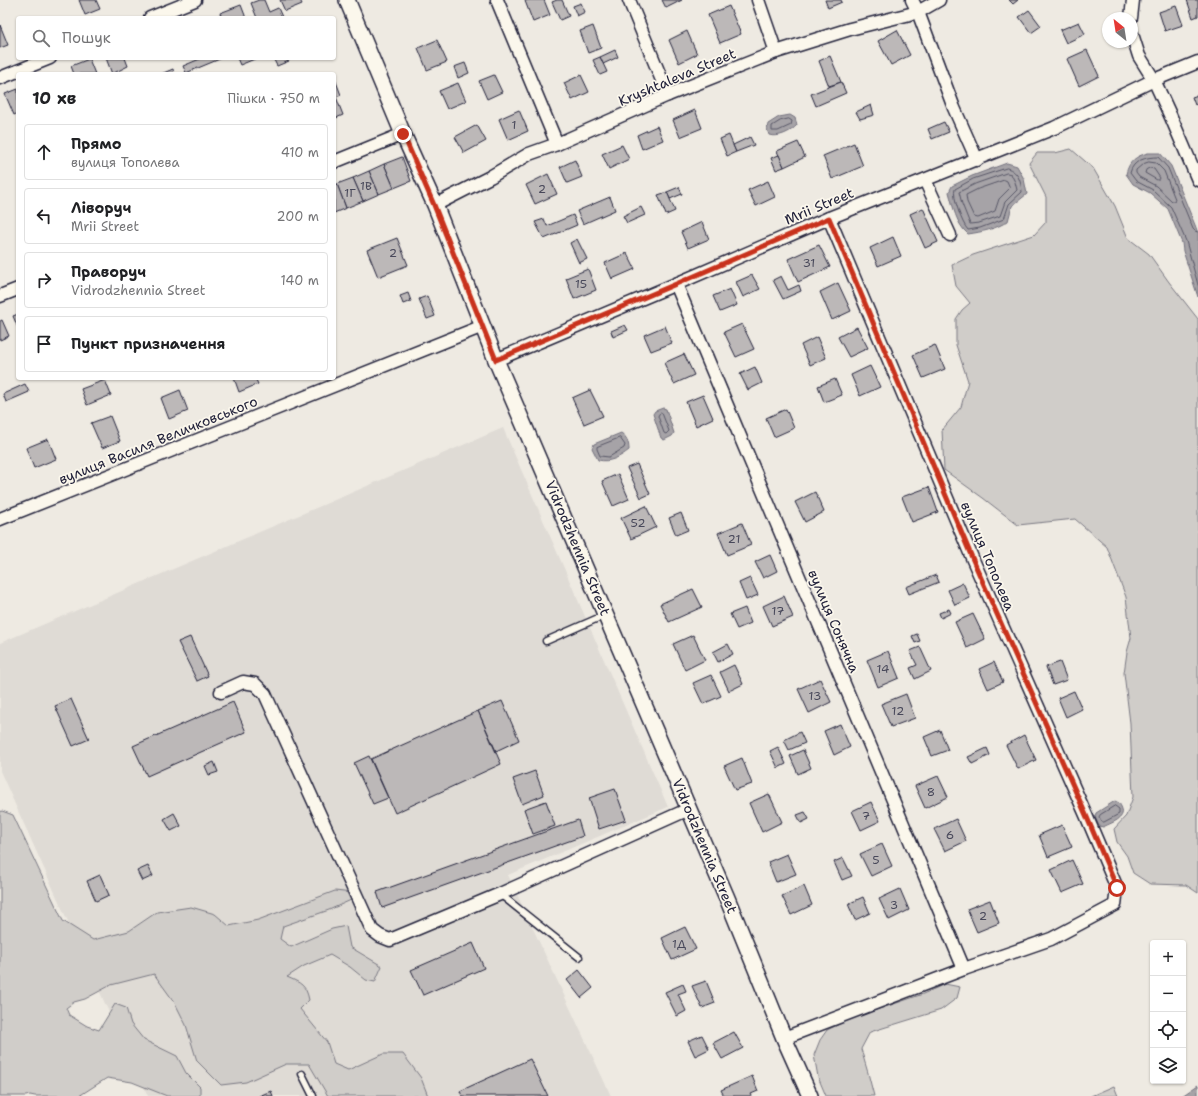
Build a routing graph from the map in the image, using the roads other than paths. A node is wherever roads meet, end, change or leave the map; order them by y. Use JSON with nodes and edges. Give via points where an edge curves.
{"nodes":[{"id":1,"x":194,"y":0,"type":"edge"},
{"id":2,"x":347,"y":0,"type":"edge"},
{"id":3,"x":497,"y":0,"type":"edge"},
{"id":4,"x":630,"y":0,"type":"edge"},
{"id":5,"x":758,"y":0,"type":"edge"},
{"id":6,"x":912,"y":0,"type":"edge"},
{"id":7,"x":939,"y":0,"type":"edge"},
{"id":8,"x":1133,"y":0,"type":"edge"},
{"id":9,"x":918,"y":12,"type":"junction"},
{"id":10,"x":1132,"y":12,"type":"edge"},
{"id":11,"x":155,"y":16,"type":"edge"},
{"id":12,"x":1136,"y":48,"type":"edge"},
{"id":13,"x":776,"y":52,"type":"junction"},
{"id":14,"x":45,"y":60,"type":"edge"},
{"id":15,"x":1198,"y":62,"type":"edge"},
{"id":16,"x":0,"y":78,"type":"edge"},
{"id":17,"x":1154,"y":80,"type":"junction"},
{"id":18,"x":668,"y":95,"type":"junction"},
{"id":19,"x":403,"y":134,"type":"junction"},
{"id":20,"x":557,"y":144,"type":"junction"},
{"id":21,"x":976,"y":160,"type":"junction"},
{"id":22,"x":336,"y":161,"type":"edge"},
{"id":23,"x":925,"y":180,"type":"junction"},
{"id":24,"x":1198,"y":180,"type":"edge"},
{"id":25,"x":434,"y":205,"type":"junction"},
{"id":26,"x":829,"y":218,"type":"junction"},
{"id":27,"x":950,"y":235,"type":"dead end"},
{"id":28,"x":676,"y":284,"type":"junction"},
{"id":29,"x":16,"y":289,"type":"edge"},
{"id":30,"x":0,"y":296,"type":"edge"},
{"id":31,"x":482,"y":326,"type":"junction"},
{"id":32,"x":496,"y":360,"type":"junction"},
{"id":33,"x":0,"y":519,"type":"edge"},
{"id":34,"x":606,"y":614,"type":"junction"},
{"id":35,"x":546,"y":641,"type":"dead end"},
{"id":36,"x":221,"y":692,"type":"dead end"},
{"id":37,"x":688,"y":809,"type":"junction"},
{"id":38,"x":500,"y":894,"type":"junction"},
{"id":39,"x":579,"y":957,"type":"dead end"},
{"id":40,"x":964,"y":969,"type":"junction"},
{"id":41,"x":784,"y":1038,"type":"junction"},
{"id":42,"x":302,"y":1074,"type":"dead end"},
{"id":43,"x":313,"y":1096,"type":"edge"},
{"id":44,"x":810,"y":1096,"type":"edge"}],
"edges":[{"from":1,"to":11,"type":"street"},
{"from":2,"to":19,"type":"street","name":"Vidrodzhennia Street"},
{"from":3,"to":20,"type":"street"},
{"from":4,"to":18,"type":"street"},
{"from":5,"to":13,"type":"street"},
{"from":6,"to":9,"type":"street"},
{"from":7,"to":9,"type":"street","name":"Kryshtaleva Street"},
{"from":8,"to":10,"type":"street"},
{"from":9,"to":13,"type":"street","name":"Kryshtaleva Street"},
{"from":9,"to":21,"type":"street"},
{"from":12,"to":17,"type":"street"},
{"from":13,"to":18,"type":"street","name":"Kryshtaleva Street"},
{"from":14,"to":16,"type":"street"},
{"from":15,"to":17,"type":"street","name":"Mrii Street"},
{"from":17,"to":21,"type":"street","name":"Mrii Street","via":[[1054,128]]},
{"from":17,"to":24,"type":"street"},
{"from":18,"to":20,"type":"street","name":"Kryshtaleva Street"},
{"from":19,"to":22,"type":"street"},
{"from":19,"to":25,"type":"street","name":"Vidrodzhennia Street"},
{"from":20,"to":25,"type":"street","name":"Kryshtaleva Street","via":[[529,154]]},
{"from":21,"to":23,"type":"street","name":"Mrii Street"},
{"from":23,"to":26,"type":"street","name":"Mrii Street"},
{"from":23,"to":27,"type":"street"},
{"from":25,"to":31,"type":"street","name":"Vidrodzhennia Street"},
{"from":26,"to":28,"type":"street","name":"Mrii Street"},
{"from":26,"to":40,"type":"street","name":"вулиця Тополева","via":[[973,560],[1117,888],[1115,905],[1051,938]]},
{"from":28,"to":32,"type":"street","name":"Mrii Street"},
{"from":28,"to":40,"type":"street","name":"вулиця Сонячна"},
{"from":29,"to":30,"type":"street"},
{"from":31,"to":32,"type":"street","name":"Vidrodzhennia Street"},
{"from":31,"to":33,"type":"street","name":"вулиця Василя Величковського"},
{"from":32,"to":34,"type":"street","name":"Vidrodzhennia Street"},
{"from":34,"to":35,"type":"lane"},
{"from":34,"to":37,"type":"street","name":"Vidrodzhennia Street"},
{"from":36,"to":38,"type":"street","via":[[243,682],[255,684],[265,694],[372,930],[380,936],[390,940]]},
{"from":37,"to":38,"type":"street"},
{"from":37,"to":41,"type":"street","name":"Vidrodzhennia Street"},
{"from":38,"to":39,"type":"lane"},
{"from":40,"to":41,"type":"street"},
{"from":41,"to":44,"type":"street","name":"Vidrodzhennia Street"},
{"from":42,"to":43,"type":"lane"}]}
